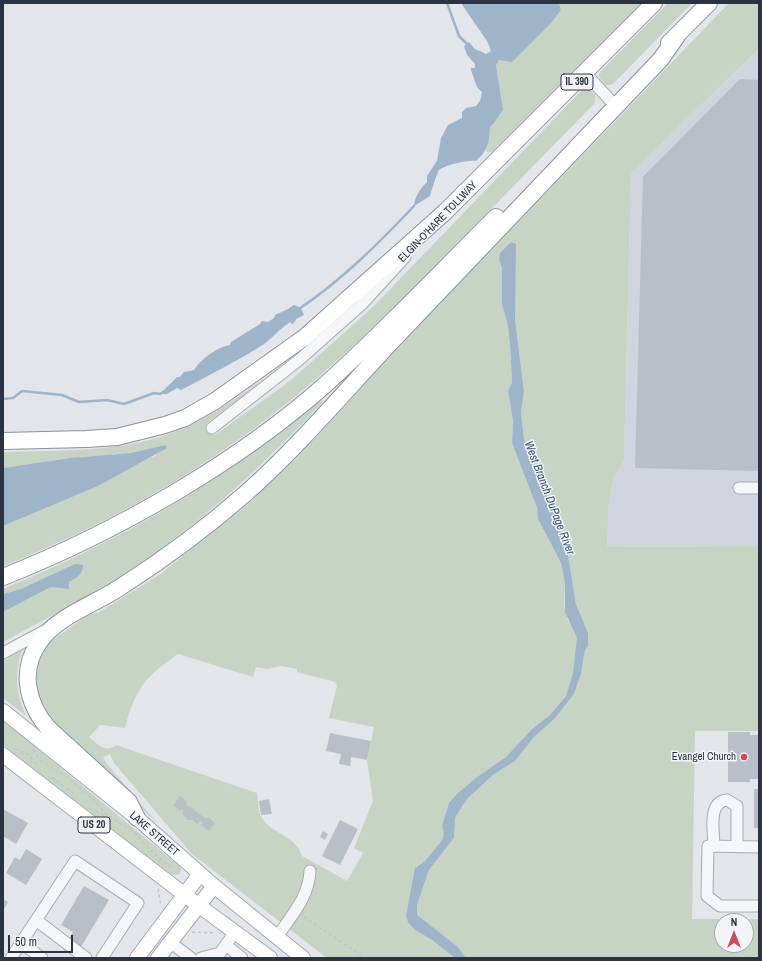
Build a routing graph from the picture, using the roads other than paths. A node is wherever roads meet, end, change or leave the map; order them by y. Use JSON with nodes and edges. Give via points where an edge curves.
{"nodes":[{"id":1,"x":654,"y":3,"type":"edge"},
{"id":2,"x":709,"y":3,"type":"edge"},
{"id":3,"x":677,"y":36,"type":"junction"},
{"id":4,"x":585,"y":73,"type":"junction"},
{"id":5,"x":610,"y":100,"type":"junction"},
{"id":6,"x":445,"y":212,"type":"junction"},
{"id":7,"x":212,"y":428,"type":"dead end"},
{"id":8,"x":3,"y":440,"type":"edge"},
{"id":9,"x":739,"y":488,"type":"dead end"},
{"id":10,"x":759,"y":488,"type":"edge"},
{"id":11,"x":3,"y":577,"type":"edge"},
{"id":12,"x":57,"y":624,"type":"junction"},
{"id":13,"x":3,"y":653,"type":"edge"},
{"id":14,"x":3,"y":711,"type":"edge"},
{"id":15,"x":3,"y":755,"type":"edge"},
{"id":16,"x":137,"y":818,"type":"junction"},
{"id":17,"x":714,"y":846,"type":"junction"},
{"id":18,"x":737,"y":847,"type":"junction"},
{"id":19,"x":759,"y":847,"type":"edge"},
{"id":20,"x":310,"y":871,"type":"dead end"},
{"id":21,"x":200,"y":874,"type":"junction"},
{"id":22,"x":214,"y":886,"type":"junction"},
{"id":23,"x":184,"y":894,"type":"junction"},
{"id":24,"x":198,"y":905,"type":"junction"},
{"id":25,"x":759,"y":906,"type":"edge"},
{"id":26,"x":36,"y":920,"type":"junction"},
{"id":27,"x":235,"y":932,"type":"junction"},
{"id":28,"x":277,"y":937,"type":"junction"},
{"id":29,"x":170,"y":942,"type":"junction"},
{"id":30,"x":21,"y":943,"type":"junction"},
{"id":31,"x":226,"y":945,"type":"junction"},
{"id":32,"x":267,"y":957,"type":"edge"},
{"id":33,"x":11,"y":958,"type":"edge"},
{"id":34,"x":42,"y":958,"type":"edge"},
{"id":35,"x":86,"y":958,"type":"edge"},
{"id":36,"x":102,"y":958,"type":"edge"},
{"id":37,"x":137,"y":958,"type":"edge"},
{"id":38,"x":158,"y":958,"type":"edge"},
{"id":39,"x":191,"y":958,"type":"edge"},
{"id":40,"x":201,"y":958,"type":"edge"},
{"id":41,"x":242,"y":958,"type":"edge"},
{"id":42,"x":303,"y":958,"type":"edge"}],
"edges":[{"from":1,"to":4,"type":"highway","name":"ELGIN-O'HARE TOLLWAY","number":"IL 390"},
{"from":2,"to":3,"type":"highway"},
{"from":3,"to":5,"type":"highway"},
{"from":3,"to":12,"type":"highway","via":[[661,59],[275,466],[203,530],[166,557]]},
{"from":4,"to":5,"type":"lane"},
{"from":4,"to":6,"type":"highway","name":"ELGIN-O'HARE TOLLWAY","number":"IL 390"},
{"from":5,"to":11,"type":"highway","via":[[438,276],[325,384],[285,416],[229,458],[182,487],[106,530]]},
{"from":6,"to":7,"type":"lane","name":"ELGIN-O'HARE TOLLWAY","via":[[361,305],[299,360]]},
{"from":6,"to":8,"type":"highway","via":[[305,337],[215,401],[185,418],[117,437]]},
{"from":9,"to":10,"type":"lane"},
{"from":12,"to":13,"type":"lane"},
{"from":12,"to":16,"type":"highway","via":[[40,641],[31,656],[27,686],[31,702],[48,728],[129,802]]},
{"from":14,"to":16,"type":"main road","name":"LAKE STREET","number":"US 20"},
{"from":15,"to":23,"type":"main road","number":"US 20"},
{"from":16,"to":21,"type":"main road","name":"LAKE STREET","number":"US 20"},
{"from":17,"to":18,"type":"lane"},
{"from":17,"to":18,"type":"lane","via":[[714,808],[719,802],[727,800],[736,806]]},
{"from":17,"to":25,"type":"lane","via":[[708,846],[707,896],[720,906]]},
{"from":18,"to":19,"type":"lane"},
{"from":20,"to":28,"type":"lane","via":[[310,879],[302,901]]},
{"from":21,"to":22,"type":"main road","name":"LAKE STREET","number":"US 20"},
{"from":21,"to":23,"type":"main road"},
{"from":22,"to":24,"type":"main road"},
{"from":22,"to":28,"type":"main road","name":"LAKE STREET","number":"US 20"},
{"from":23,"to":24,"type":"main road","number":"US 20"},
{"from":23,"to":37,"type":"main road"},
{"from":24,"to":27,"type":"main road","number":"US 20"},
{"from":24,"to":29,"type":"main road"},
{"from":26,"to":30,"type":"lane"},
{"from":26,"to":35,"type":"lane"},
{"from":26,"to":36,"type":"lane","via":[[75,861],[138,903]]},
{"from":27,"to":31,"type":"lane"},
{"from":27,"to":32,"type":"main road","number":"US 20"},
{"from":28,"to":42,"type":"main road","name":"LAKE STREET","number":"US 20"},
{"from":29,"to":38,"type":"main road"},
{"from":29,"to":39,"type":"lane"},
{"from":30,"to":33,"type":"lane"},
{"from":30,"to":34,"type":"lane"},
{"from":31,"to":40,"type":"lane","via":[[220,953]]},
{"from":31,"to":41,"type":"lane"}]}
